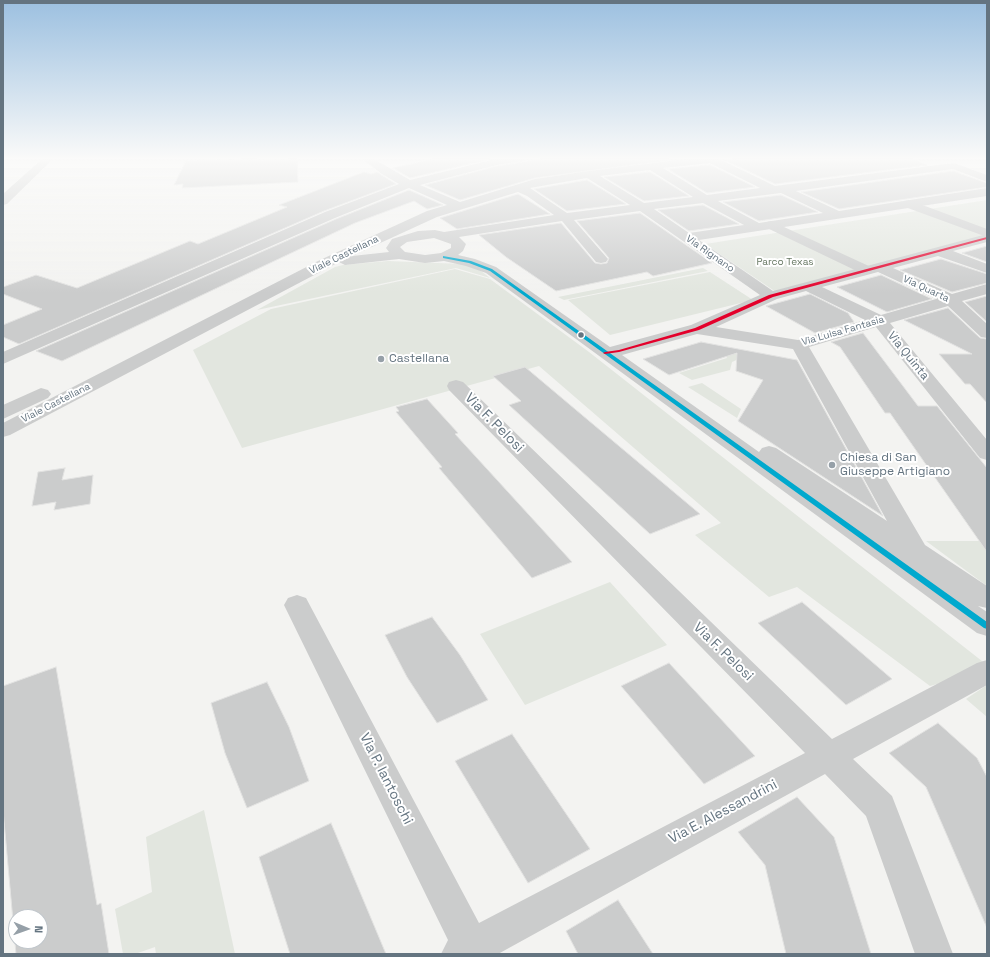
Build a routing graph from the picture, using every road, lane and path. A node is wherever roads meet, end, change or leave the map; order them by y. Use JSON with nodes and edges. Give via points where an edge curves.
{"nodes":[{"id":1,"x":359,"y":204,"type":"edge"},
{"id":2,"x":454,"y":204,"type":"joint"},
{"id":3,"x":546,"y":204,"type":"edge"},
{"id":4,"x":637,"y":204,"type":"edge"},
{"id":5,"x":668,"y":204,"type":"edge"},
{"id":6,"x":714,"y":204,"type":"edge"},
{"id":7,"x":811,"y":204,"type":"edge"},
{"id":8,"x":906,"y":204,"type":"joint"},
{"id":9,"x":642,"y":207,"type":"junction"},
{"id":10,"x":432,"y":214,"type":"junction"},
{"id":11,"x":837,"y":215,"type":"junction"},
{"id":12,"x":565,"y":217,"type":"junction"},
{"id":13,"x":772,"y":225,"type":"junction"},
{"id":14,"x":757,"y":227,"type":"junction"},
{"id":15,"x":391,"y":233,"type":"junction"},
{"id":16,"x":987,"y":233,"type":"edge"},
{"id":17,"x":686,"y":238,"type":"junction"},
{"id":18,"x":987,"y":238,"type":"edge"},
{"id":19,"x":448,"y":243,"type":"junction"},
{"id":20,"x":939,"y":251,"type":"junction"},
{"id":21,"x":400,"y":254,"type":"junction"},
{"id":22,"x":601,"y":259,"type":"dead end"},
{"id":23,"x":326,"y":263,"type":"junction"},
{"id":24,"x":872,"y":269,"type":"junction"},
{"id":25,"x":987,"y":269,"type":"edge"},
{"id":26,"x":807,"y":286,"type":"junction"},
{"id":27,"x":987,"y":289,"type":"edge"},
{"id":28,"x":771,"y":296,"type":"junction"},
{"id":29,"x":951,"y":300,"type":"junction"},
{"id":30,"x":880,"y":321,"type":"junction"},
{"id":31,"x":697,"y":328,"type":"junction"},
{"id":32,"x":987,"y":333,"type":"edge"},
{"id":33,"x":799,"y":345,"type":"junction"},
{"id":34,"x":612,"y":352,"type":"junction"},
{"id":35,"x":3,"y":359,"type":"edge"},
{"id":36,"x":67,"y":382,"type":"dead end"},
{"id":37,"x":456,"y":386,"type":"dead end"},
{"id":38,"x":53,"y":389,"type":"dead end"},
{"id":39,"x":3,"y":413,"type":"edge"},
{"id":40,"x":3,"y":431,"type":"edge"},
{"id":41,"x":987,"y":454,"type":"edge"},
{"id":42,"x":916,"y":550,"type":"junction"},
{"id":43,"x":937,"y":589,"type":"junction"},
{"id":44,"x":987,"y":599,"type":"edge"},
{"id":45,"x":297,"y":605,"type":"dead end"},
{"id":46,"x":987,"y":626,"type":"edge"},
{"id":47,"x":987,"y":671,"type":"edge"},
{"id":48,"x":829,"y":756,"type":"junction"},
{"id":49,"x":469,"y":952,"type":"edge"},
{"id":50,"x":934,"y":954,"type":"edge"}],
"edges":[{"from":1,"to":35,"type":"street"},
{"from":2,"to":10,"type":"street","name":"Viale Castellana"},
{"from":2,"to":15,"type":"street","via":[[420,210]]},
{"from":3,"to":12,"type":"street"},
{"from":4,"to":9,"type":"street","name":"Via Rignano"},
{"from":5,"to":9,"type":"street"},
{"from":6,"to":14,"type":"street"},
{"from":7,"to":11,"type":"street"},
{"from":8,"to":11,"type":"street"},
{"from":8,"to":16,"type":"street"},
{"from":9,"to":12,"type":"street"},
{"from":9,"to":17,"type":"street","name":"Via Rignano"},
{"from":10,"to":15,"type":"street","name":"Viale Castellana"},
{"from":10,"to":19,"type":"street"},
{"from":11,"to":13,"type":"street"},
{"from":12,"to":19,"type":"street","via":[[476,230]]},
{"from":12,"to":22,"type":"street"},
{"from":13,"to":14,"type":"street"},
{"from":13,"to":24,"type":"street"},
{"from":14,"to":17,"type":"street"},
{"from":15,"to":19,"type":"street","via":[[422,234]]},
{"from":15,"to":21,"type":"street","via":[[397,242],[393,248]]},
{"from":15,"to":23,"type":"street","name":"Viale Castellana"},
{"from":15,"to":36,"type":"street"},
{"from":17,"to":28,"type":"street","name":"Via Rignano"},
{"from":18,"to":20,"type":"street"},
{"from":19,"to":21,"type":"street","via":[[420,259]]},
{"from":19,"to":34,"type":"street","via":[[470,262],[491,270]]},
{"from":20,"to":24,"type":"street"},
{"from":20,"to":25,"type":"street"},
{"from":21,"to":23,"type":"street"},
{"from":23,"to":40,"type":"street","name":"Viale Castellana"},
{"from":24,"to":26,"type":"street"},
{"from":24,"to":29,"type":"street","name":"Via Quarta"},
{"from":26,"to":28,"type":"street"},
{"from":26,"to":30,"type":"street","name":"Via Quinta"},
{"from":27,"to":29,"type":"street","name":"Via Luisa Fantasia"},
{"from":28,"to":31,"type":"street"},
{"from":29,"to":30,"type":"street","name":"Via Luisa Fantasia"},
{"from":29,"to":32,"type":"street","name":"Via Quarta"},
{"from":30,"to":33,"type":"street","name":"Via Luisa Fantasia"},
{"from":30,"to":41,"type":"street","name":"Via Quinta"},
{"from":31,"to":33,"type":"street","name":"Via Luisa Fantasia"},
{"from":31,"to":34,"type":"street"},
{"from":33,"to":42,"type":"street"},
{"from":34,"to":42,"type":"street"},
{"from":34,"to":43,"type":"street"},
{"from":37,"to":48,"type":"street","name":"Via F. Pelosi"},
{"from":38,"to":39,"type":"street"},
{"from":42,"to":43,"type":"street"},
{"from":42,"to":44,"type":"street"},
{"from":43,"to":46,"type":"street"},
{"from":45,"to":49,"type":"street","name":"Via P. Iantoschi"},
{"from":47,"to":48,"type":"street","name":"Via E. Alessandrini"},
{"from":48,"to":49,"type":"street","name":"Via E. Alessandrini"},
{"from":48,"to":50,"type":"street","name":"Via F. Pelosi","via":[[880,807]]}]}
